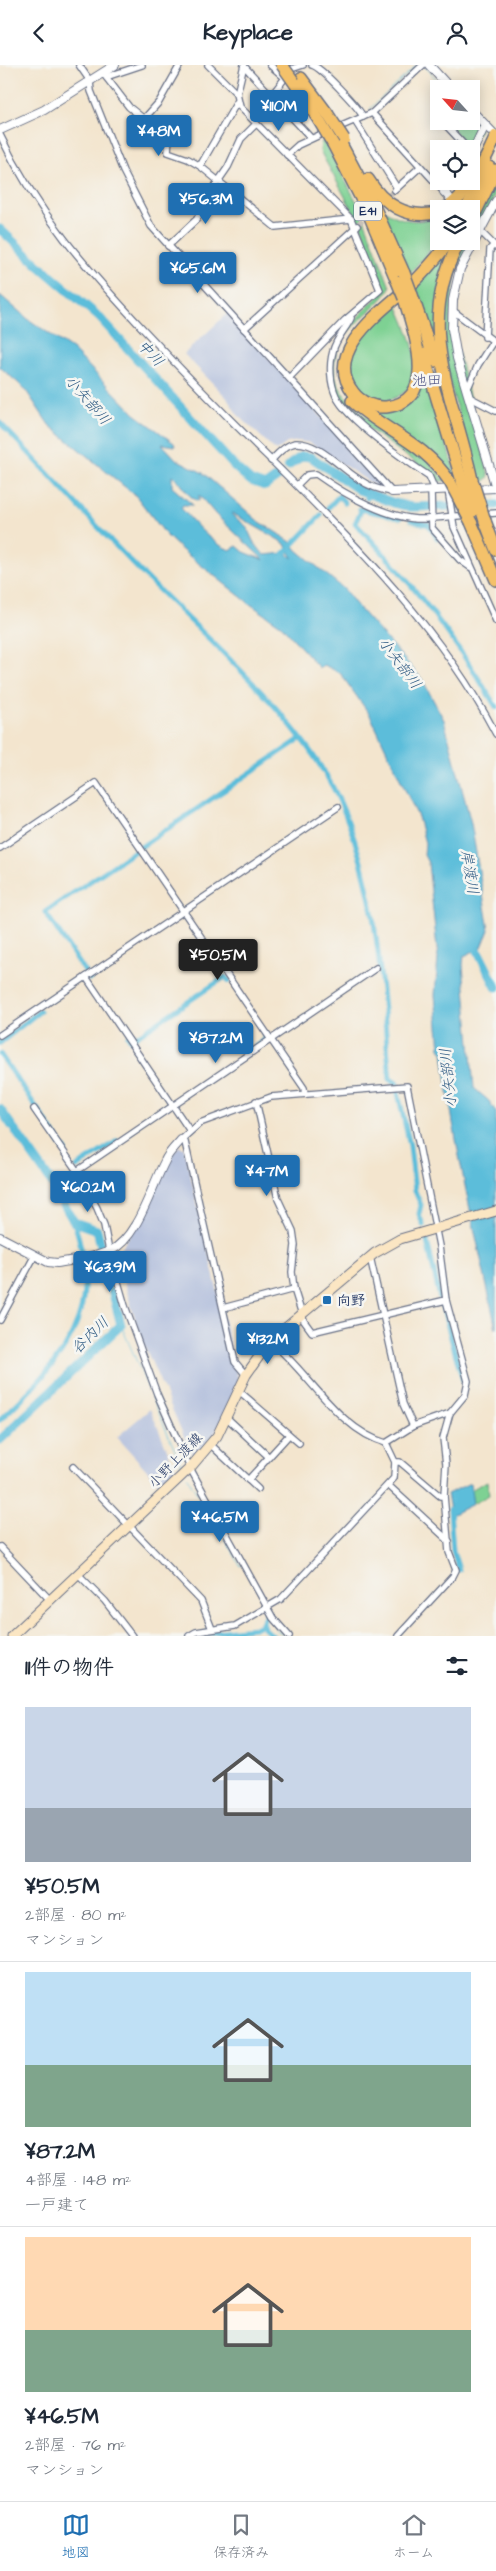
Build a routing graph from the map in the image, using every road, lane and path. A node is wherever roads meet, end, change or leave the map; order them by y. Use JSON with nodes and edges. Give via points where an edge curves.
{"nodes":[{"id":1,"x":79,"y":65,"type":"edge"},
{"id":2,"x":115,"y":65,"type":"edge"},
{"id":3,"x":142,"y":65,"type":"edge"},
{"id":4,"x":180,"y":65,"type":"edge"},
{"id":5,"x":208,"y":65,"type":"edge"},
{"id":6,"x":270,"y":65,"type":"edge"},
{"id":7,"x":303,"y":65,"type":"edge"},
{"id":8,"x":312,"y":65,"type":"edge"},
{"id":9,"x":423,"y":65,"type":"edge"},
{"id":10,"x":429,"y":65,"type":"edge"},
{"id":11,"x":244,"y":66,"type":"edge"},
{"id":12,"x":285,"y":67,"type":"edge"},
{"id":13,"x":105,"y":75,"type":"junction"},
{"id":14,"x":443,"y":80,"type":"edge"},
{"id":15,"x":90,"y":81,"type":"junction"},
{"id":16,"x":237,"y":94,"type":"junction"},
{"id":17,"x":271,"y":96,"type":"junction"},
{"id":18,"x":238,"y":101,"type":"junction"},
{"id":19,"x":372,"y":113,"type":"junction"},
{"id":20,"x":363,"y":117,"type":"junction"},
{"id":21,"x":144,"y":119,"type":"junction"},
{"id":22,"x":480,"y":120,"type":"edge"},
{"id":23,"x":354,"y":121,"type":"junction"},
{"id":24,"x":256,"y":123,"type":"junction"},
{"id":25,"x":485,"y":125,"type":"junction"},
{"id":26,"x":0,"y":130,"type":"edge"},
{"id":27,"x":450,"y":130,"type":"edge"},
{"id":28,"x":0,"y":135,"type":"edge"},
{"id":29,"x":311,"y":138,"type":"junction"},
{"id":30,"x":459,"y":140,"type":"edge"},
{"id":31,"x":478,"y":140,"type":"edge"},
{"id":32,"x":339,"y":141,"type":"junction"},
{"id":33,"x":495,"y":142,"type":"edge"},
{"id":34,"x":287,"y":155,"type":"junction"},
{"id":35,"x":496,"y":165,"type":"edge"},
{"id":36,"x":200,"y":167,"type":"junction"},
{"id":37,"x":420,"y":167,"type":"junction"},
{"id":38,"x":496,"y":170,"type":"edge"},
{"id":39,"x":219,"y":182,"type":"junction"},
{"id":40,"x":448,"y":190,"type":"edge"},
{"id":41,"x":446,"y":194,"type":"joint"},
{"id":42,"x":457,"y":200,"type":"edge"},
{"id":43,"x":470,"y":200,"type":"edge"},
{"id":44,"x":477,"y":200,"type":"edge"},
{"id":45,"x":496,"y":201,"type":"edge"},
{"id":46,"x":430,"y":213,"type":"edge"},
{"id":47,"x":480,"y":215,"type":"edge"},
{"id":48,"x":351,"y":219,"type":"junction"},
{"id":49,"x":357,"y":226,"type":"junction"},
{"id":50,"x":480,"y":226,"type":"edge"},
{"id":51,"x":480,"y":230,"type":"edge"},
{"id":52,"x":168,"y":246,"type":"junction"},
{"id":53,"x":495,"y":246,"type":"edge"},
{"id":54,"x":434,"y":250,"type":"edge"},
{"id":55,"x":442,"y":250,"type":"edge"},
{"id":56,"x":456,"y":250,"type":"edge"},
{"id":57,"x":467,"y":250,"type":"edge"},
{"id":58,"x":408,"y":295,"type":"junction"},
{"id":59,"x":452,"y":310,"type":"junction"},
{"id":60,"x":353,"y":313,"type":"junction"},
{"id":61,"x":244,"y":329,"type":"junction"},
{"id":62,"x":485,"y":337,"type":"junction"},
{"id":63,"x":494,"y":343,"type":"edge"},
{"id":64,"x":289,"y":377,"type":"junction"},
{"id":65,"x":468,"y":393,"type":"junction"},
{"id":66,"x":496,"y":411,"type":"edge"},
{"id":67,"x":271,"y":461,"type":"junction"},
{"id":68,"x":467,"y":480,"type":"junction"},
{"id":69,"x":297,"y":485,"type":"junction"},
{"id":70,"x":449,"y":489,"type":"junction"},
{"id":71,"x":496,"y":489,"type":"edge"},
{"id":72,"x":433,"y":490,"type":"junction"},
{"id":73,"x":392,"y":492,"type":"junction"},
{"id":74,"x":496,"y":513,"type":"edge"},
{"id":75,"x":450,"y":514,"type":"junction"},
{"id":76,"x":431,"y":515,"type":"junction"},
{"id":77,"x":478,"y":522,"type":"junction"},
{"id":78,"x":496,"y":550,"type":"edge"},
{"id":79,"x":470,"y":567,"type":"junction"},
{"id":80,"x":496,"y":573,"type":"edge"},
{"id":81,"x":496,"y":580,"type":"edge"},
{"id":82,"x":493,"y":608,"type":"edge"},
{"id":83,"x":496,"y":621,"type":"edge"},
{"id":84,"x":496,"y":734,"type":"edge"},
{"id":85,"x":338,"y":807,"type":"dead end"},
{"id":86,"x":0,"y":848,"type":"edge"},
{"id":87,"x":183,"y":911,"type":"junction"},
{"id":88,"x":376,"y":968,"type":"dead end"},
{"id":89,"x":86,"y":977,"type":"junction"},
{"id":90,"x":0,"y":1035,"type":"edge"},
{"id":91,"x":270,"y":1039,"type":"junction"},
{"id":92,"x":305,"y":1094,"type":"junction"},
{"id":93,"x":256,"y":1101,"type":"junction"},
{"id":94,"x":173,"y":1106,"type":"junction"},
{"id":95,"x":34,"y":1109,"type":"dead end"},
{"id":96,"x":190,"y":1131,"type":"junction"},
{"id":97,"x":181,"y":1139,"type":"junction"},
{"id":98,"x":76,"y":1171,"type":"junction"},
{"id":99,"x":496,"y":1211,"type":"edge"},
{"id":100,"x":434,"y":1229,"type":"junction"},
{"id":101,"x":0,"y":1237,"type":"edge"},
{"id":102,"x":105,"y":1253,"type":"junction"},
{"id":103,"x":34,"y":1255,"type":"junction"},
{"id":104,"x":371,"y":1261,"type":"dead end"},
{"id":105,"x":294,"y":1289,"type":"junction"},
{"id":106,"x":442,"y":1301,"type":"junction"},
{"id":107,"x":223,"y":1308,"type":"junction"},
{"id":108,"x":302,"y":1313,"type":"junction"},
{"id":109,"x":383,"y":1313,"type":"junction"},
{"id":110,"x":0,"y":1321,"type":"edge"},
{"id":111,"x":270,"y":1341,"type":"junction"},
{"id":112,"x":246,"y":1375,"type":"junction"},
{"id":113,"x":238,"y":1390,"type":"junction"},
{"id":114,"x":450,"y":1413,"type":"junction"},
{"id":115,"x":226,"y":1417,"type":"junction"},
{"id":116,"x":413,"y":1426,"type":"junction"},
{"id":117,"x":289,"y":1435,"type":"junction"},
{"id":118,"x":299,"y":1443,"type":"dead end"},
{"id":119,"x":386,"y":1443,"type":"junction"},
{"id":120,"x":211,"y":1445,"type":"junction"},
{"id":121,"x":269,"y":1457,"type":"junction"},
{"id":122,"x":395,"y":1462,"type":"junction"},
{"id":123,"x":73,"y":1467,"type":"dead end"},
{"id":124,"x":190,"y":1468,"type":"junction"},
{"id":125,"x":248,"y":1480,"type":"junction"},
{"id":126,"x":388,"y":1485,"type":"junction"},
{"id":127,"x":258,"y":1489,"type":"dead end"},
{"id":128,"x":444,"y":1496,"type":"junction"},
{"id":129,"x":130,"y":1525,"type":"junction"},
{"id":130,"x":449,"y":1541,"type":"junction"},
{"id":131,"x":0,"y":1547,"type":"edge"},
{"id":132,"x":78,"y":1574,"type":"junction"},
{"id":133,"x":50,"y":1601,"type":"junction"},
{"id":134,"x":268,"y":1608,"type":"junction"},
{"id":135,"x":212,"y":1629,"type":"junction"},
{"id":136,"x":12,"y":1636,"type":"edge"},
{"id":137,"x":132,"y":1636,"type":"edge"},
{"id":138,"x":189,"y":1636,"type":"edge"},
{"id":139,"x":289,"y":1636,"type":"edge"},
{"id":140,"x":398,"y":1636,"type":"edge"}],
"edges":[{"from":1,"to":15,"type":"street"},
{"from":2,"to":13,"type":"street"},
{"from":3,"to":13,"type":"street"},
{"from":4,"to":21,"type":"street","via":[[159,102]]},
{"from":5,"to":16,"type":"street"},
{"from":6,"to":12,"type":"street"},
{"from":7,"to":12,"type":"street"},
{"from":8,"to":20,"type":"street","via":[[327,75]]},
{"from":9,"to":19,"type":"street"},
{"from":10,"to":14,"type":"street"},
{"from":11,"to":16,"type":"street"},
{"from":11,"to":17,"type":"street"},
{"from":12,"to":17,"type":"street","via":[[285,78]]},
{"from":12,"to":32,"type":"highway","number":"E41","bridge":true,"via":[[298,80]]},
{"from":13,"to":15,"type":"street"},
{"from":13,"to":21,"type":"street","via":[[129,107]]},
{"from":15,"to":26,"type":"street","via":[[44,110]]},
{"from":15,"to":52,"type":"street","via":[[91,91],[123,171],[151,226]]},
{"from":16,"to":18,"type":"street"},
{"from":17,"to":29,"type":"street"},
{"from":18,"to":24,"type":"street"},
{"from":18,"to":36,"type":"street"},
{"from":19,"to":20,"type":"street"},
{"from":19,"to":37,"type":"street"},
{"from":20,"to":23,"type":"street"},
{"from":21,"to":36,"type":"street","via":[[169,137],[168,152]]},
{"from":22,"to":25,"type":"street"},
{"from":23,"to":29,"type":"street"},
{"from":23,"to":37,"type":"street","via":[[396,189]]},
{"from":24,"to":34,"type":"street"},
{"from":24,"to":39,"type":"street","via":[[241,139]]},
{"from":25,"to":31,"type":"street"},
{"from":25,"to":33,"type":"street"},
{"from":27,"to":30,"type":"street"},
{"from":28,"to":67,"type":"street","via":[[40,207],[92,275]]},
{"from":29,"to":34,"type":"street"},
{"from":32,"to":46,"type":"highway","via":[[383,199],[407,212]]},
{"from":32,"to":58,"type":"highway","number":"E41","bridge":true,"via":[[368,212]]},
{"from":33,"to":42,"type":"highway"},
{"from":33,"to":43,"type":"highway"},
{"from":34,"to":48,"type":"street"},
{"from":35,"to":44,"type":"highway"},
{"from":36,"to":39,"type":"street"},
{"from":37,"to":41,"type":"street"},
{"from":38,"to":47,"type":"highway"},
{"from":39,"to":48,"type":"street","via":[[275,227]]},
{"from":39,"to":52,"type":"street","via":[[197,219]]},
{"from":40,"to":41,"type":"street"},
{"from":45,"to":50,"type":"street","via":[[485,226]]},
{"from":48,"to":49,"type":"street"},
{"from":49,"to":60,"type":"street","via":[[380,290]]},
{"from":49,"to":61,"type":"street"},
{"from":51,"to":53,"type":"street"},
{"from":52,"to":61,"type":"street"},
{"from":53,"to":62,"type":"street","via":[[490,249]]},
{"from":54,"to":70,"type":"highway","via":[[415,273],[356,327],[344,347],[339,369],[344,390],[352,401],[432,459]]},
{"from":55,"to":58,"type":"highway","via":[[418,278],[364,326],[349,348],[346,363],[348,385],[356,396],[374,406],[388,407],[403,402],[419,377],[418,350]]},
{"from":56,"to":68,"type":"highway","via":[[444,276],[437,330]]},
{"from":57,"to":59,"type":"street"},
{"from":58,"to":68,"type":"highway","number":"E41","via":[[427,365]]},
{"from":59,"to":62,"type":"street"},
{"from":59,"to":65,"type":"street","via":[[454,343]]},
{"from":60,"to":64,"type":"street"},
{"from":60,"to":72,"type":"street","via":[[332,352],[330,374],[336,396],[353,417],[428,476]]},
{"from":61,"to":64,"type":"street"},
{"from":62,"to":63,"type":"street"},
{"from":63,"to":65,"type":"street","via":[[478,365]]},
{"from":64,"to":73,"type":"street"},
{"from":65,"to":66,"type":"street"},
{"from":65,"to":71,"type":"street"},
{"from":67,"to":69,"type":"street"},
{"from":67,"to":73,"type":"street","via":[[281,450],[296,443],[316,448],[361,481]]},
{"from":68,"to":77,"type":"highway","number":"E41","bridge":true},
{"from":69,"to":76,"type":"street","via":[[307,475],[316,474],[341,492],[390,513]]},
{"from":69,"to":84,"type":"street","via":[[350,538],[439,641],[480,703]]},
{"from":70,"to":71,"type":"street"},
{"from":70,"to":72,"type":"street"},
{"from":70,"to":75,"type":"street"},
{"from":70,"to":77,"type":"highway","bridge":true},
{"from":72,"to":73,"type":"street"},
{"from":72,"to":76,"type":"street"},
{"from":74,"to":75,"type":"street"},
{"from":75,"to":76,"type":"street"},
{"from":75,"to":79,"type":"street"},
{"from":76,"to":79,"type":"street","via":[[432,528],[441,540]]},
{"from":77,"to":78,"type":"highway","number":"E41"},
{"from":77,"to":80,"type":"highway","number":"E41"},
{"from":77,"to":81,"type":"highway"},
{"from":79,"to":82,"type":"street"},
{"from":82,"to":83,"type":"street"},
{"from":85,"to":87,"type":"street"},
{"from":86,"to":87,"type":"street","via":[[96,783]]},
{"from":87,"to":89,"type":"street"},
{"from":87,"to":91,"type":"street"},
{"from":88,"to":91,"type":"street"},
{"from":89,"to":90,"type":"street"},
{"from":89,"to":94,"type":"street"},
{"from":91,"to":92,"type":"street"},
{"from":91,"to":94,"type":"street"},
{"from":92,"to":93,"type":"street"},
{"from":92,"to":100,"type":"street","via":[[407,1086]]},
{"from":93,"to":96,"type":"street","via":[[200,1123]]},
{"from":93,"to":105,"type":"street","via":[[278,1199],[293,1231]]},
{"from":94,"to":96,"type":"street"},
{"from":94,"to":98,"type":"street"},
{"from":95,"to":98,"type":"street"},
{"from":96,"to":97,"type":"street"},
{"from":97,"to":102,"type":"street","via":[[165,1159],[130,1233],[119,1246]]},
{"from":97,"to":107,"type":"street","via":[[185,1142]]},
{"from":98,"to":102,"type":"street","via":[[104,1225]]},
{"from":99,"to":100,"type":"main road","name":"小野上渡線"},
{"from":100,"to":106,"type":"street"},
{"from":100,"to":108,"type":"main road","name":"小野上渡線","via":[[400,1239],[375,1253]]},
{"from":101,"to":103,"type":"street"},
{"from":102,"to":103,"type":"street","via":[[57,1263]]},
{"from":102,"to":124,"type":"street","via":[[157,1394]]},
{"from":103,"to":110,"type":"street"},
{"from":104,"to":109,"type":"street"},
{"from":105,"to":107,"type":"street"},
{"from":105,"to":108,"type":"street"},
{"from":106,"to":109,"type":"street"},
{"from":106,"to":114,"type":"street","via":[[468,1381],[465,1395]]},
{"from":107,"to":112,"type":"street","via":[[235,1362]]},
{"from":108,"to":109,"type":"street","via":[[312,1332]]},
{"from":108,"to":111,"type":"main road","name":"小野上渡線"},
{"from":109,"to":116,"type":"street","via":[[404,1404]]},
{"from":111,"to":112,"type":"main road","name":"小野上渡線"},
{"from":111,"to":119,"type":"street","via":[[341,1416]]},
{"from":112,"to":113,"type":"main road","name":"小野上渡線"},
{"from":113,"to":115,"type":"main road","name":"小野上渡線"},
{"from":113,"to":117,"type":"street"},
{"from":114,"to":116,"type":"street"},
{"from":114,"to":128,"type":"street","via":[[443,1438],[446,1464]]},
{"from":115,"to":120,"type":"main road","name":"小野上渡線"},
{"from":115,"to":121,"type":"street"},
{"from":116,"to":119,"type":"street"},
{"from":117,"to":118,"type":"street"},
{"from":117,"to":121,"type":"street"},
{"from":119,"to":122,"type":"street"},
{"from":120,"to":124,"type":"main road","name":"小野上渡線"},
{"from":120,"to":125,"type":"street"},
{"from":121,"to":125,"type":"street"},
{"from":122,"to":126,"type":"street","via":[[394,1478]]},
{"from":122,"to":128,"type":"street","via":[[400,1462]]},
{"from":123,"to":129,"type":"street"},
{"from":124,"to":129,"type":"main road","name":"小野上渡線"},
{"from":124,"to":134,"type":"street"},
{"from":125,"to":127,"type":"street"},
{"from":126,"to":130,"type":"street"},
{"from":126,"to":134,"type":"street","via":[[281,1599]]},
{"from":128,"to":130,"type":"street"},
{"from":129,"to":132,"type":"main road","name":"小野上渡線"},
{"from":129,"to":135,"type":"street","via":[[201,1601]]},
{"from":130,"to":140,"type":"street","via":[[449,1552],[456,1570],[454,1576]]},
{"from":131,"to":133,"type":"street"},
{"from":132,"to":133,"type":"main road","name":"小野上渡線"},
{"from":132,"to":137,"type":"street","via":[[105,1601]]},
{"from":133,"to":136,"type":"main road","name":"小野上渡線"},
{"from":134,"to":135,"type":"street","via":[[235,1627]]},
{"from":134,"to":139,"type":"street"},
{"from":135,"to":138,"type":"street","via":[[196,1631]]}]}
